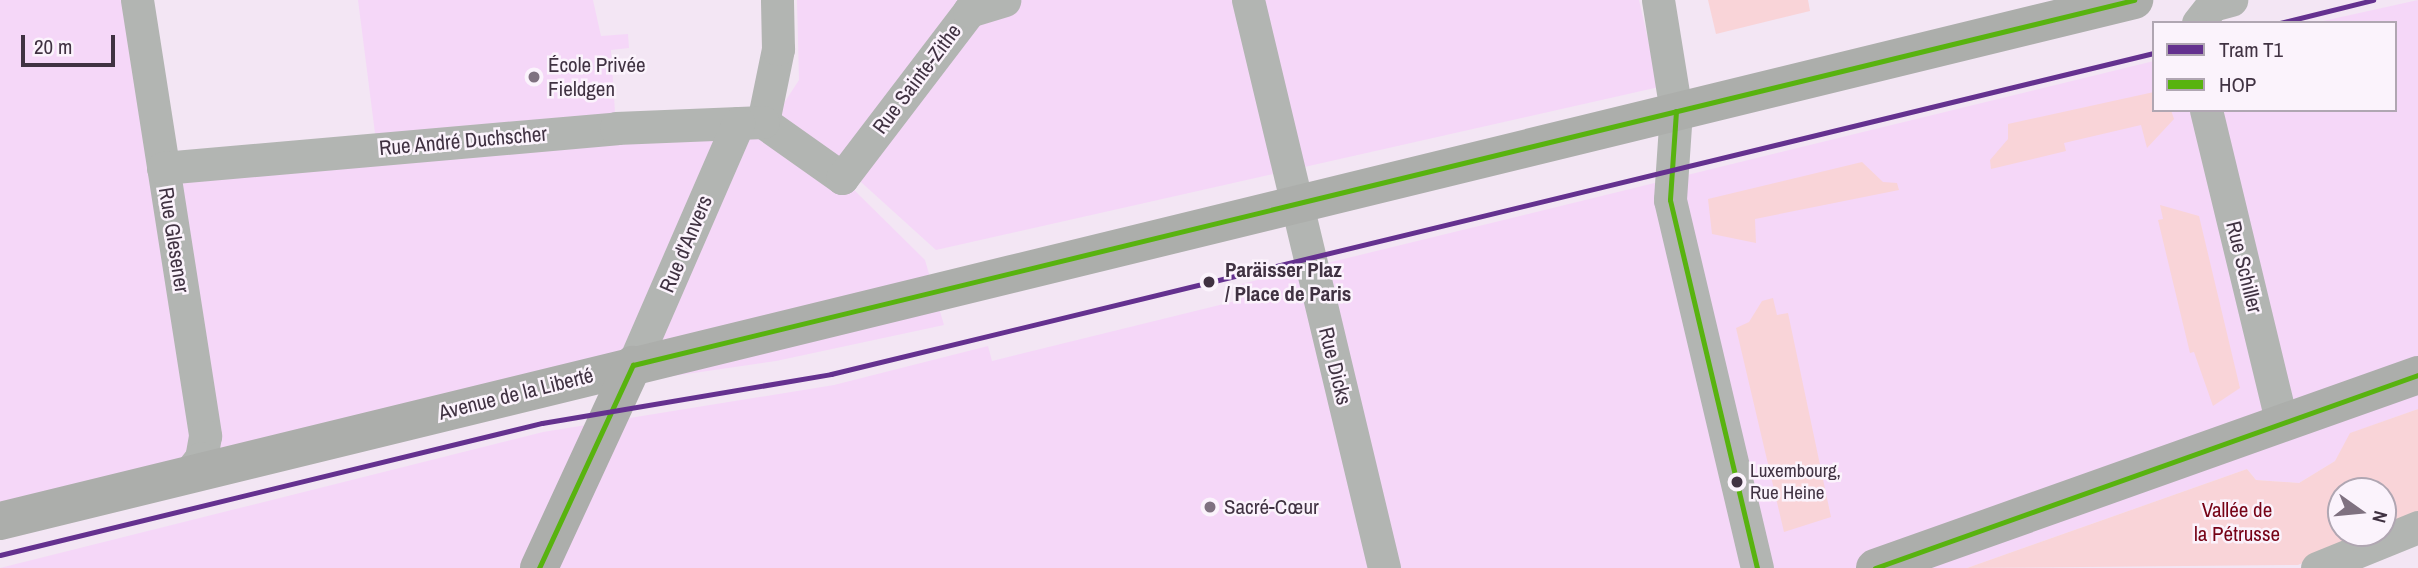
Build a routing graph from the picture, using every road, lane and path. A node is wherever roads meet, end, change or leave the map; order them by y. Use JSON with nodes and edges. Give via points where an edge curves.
{"nodes":[{"id":1,"x":136,"y":0,"type":"edge"},
{"id":2,"x":777,"y":0,"type":"edge"},
{"id":3,"x":1004,"y":0,"type":"edge"},
{"id":4,"x":1248,"y":0,"type":"edge"},
{"id":5,"x":1658,"y":0,"type":"edge"},
{"id":6,"x":2134,"y":0,"type":"edge"},
{"id":7,"x":2231,"y":0,"type":"edge"},
{"id":8,"x":2200,"y":21,"type":"edge"},
{"id":9,"x":1676,"y":111,"type":"junction"},
{"id":10,"x":2206,"y":112,"type":"edge"},
{"id":11,"x":750,"y":123,"type":"junction"},
{"id":12,"x":163,"y":168,"type":"junction"},
{"id":13,"x":1296,"y":203,"type":"junction"},
{"id":14,"x":633,"y":365,"type":"junction"},
{"id":15,"x":2418,"y":375,"type":"edge"},
{"id":16,"x":2282,"y":423,"type":"junction"},
{"id":17,"x":187,"y":476,"type":"junction"},
{"id":18,"x":0,"y":521,"type":"edge"},
{"id":19,"x":2418,"y":527,"type":"edge"},
{"id":20,"x":539,"y":568,"type":"edge"},
{"id":21,"x":1384,"y":568,"type":"edge"},
{"id":22,"x":1757,"y":568,"type":"edge"},
{"id":23,"x":1875,"y":568,"type":"edge"},
{"id":24,"x":2317,"y":568,"type":"edge"}],
"edges":[{"from":1,"to":12,"type":"street","name":"Rue Glesener"},
{"from":2,"to":11,"type":"street","name":"Rue d'Anvers","via":[[778,49]]},
{"from":3,"to":11,"type":"street","name":"Rue Sainte-Zithe","via":[[969,11],[842,178]]},
{"from":4,"to":13,"type":"street","name":"Rue Dicks"},
{"from":5,"to":9,"type":"street"},
{"from":6,"to":9,"type":"main road","name":"Avenue de la Liberté"},
{"from":7,"to":8,"type":"street","via":[[2212,5]]},
{"from":9,"to":13,"type":"main road","name":"Avenue de la Liberté"},
{"from":9,"to":22,"type":"street","via":[[1670,200]]},
{"from":10,"to":16,"type":"street","name":"Rue Schiller"},
{"from":11,"to":12,"type":"street","name":"Rue André Duchscher","via":[[616,128]]},
{"from":11,"to":14,"type":"street","name":"Rue d'Anvers"},
{"from":12,"to":17,"type":"street","name":"Rue Glesener","via":[[205,436],[201,458]]},
{"from":13,"to":14,"type":"main road","name":"Avenue de la Liberté"},
{"from":13,"to":21,"type":"street","name":"Rue Dicks"},
{"from":14,"to":17,"type":"main road","name":"Avenue de la Liberté"},
{"from":14,"to":20,"type":"main road"},
{"from":15,"to":16,"type":"main road"},
{"from":16,"to":23,"type":"main road"},
{"from":17,"to":18,"type":"main road","name":"Avenue de la Liberté"},
{"from":19,"to":24,"type":"street"}]}
